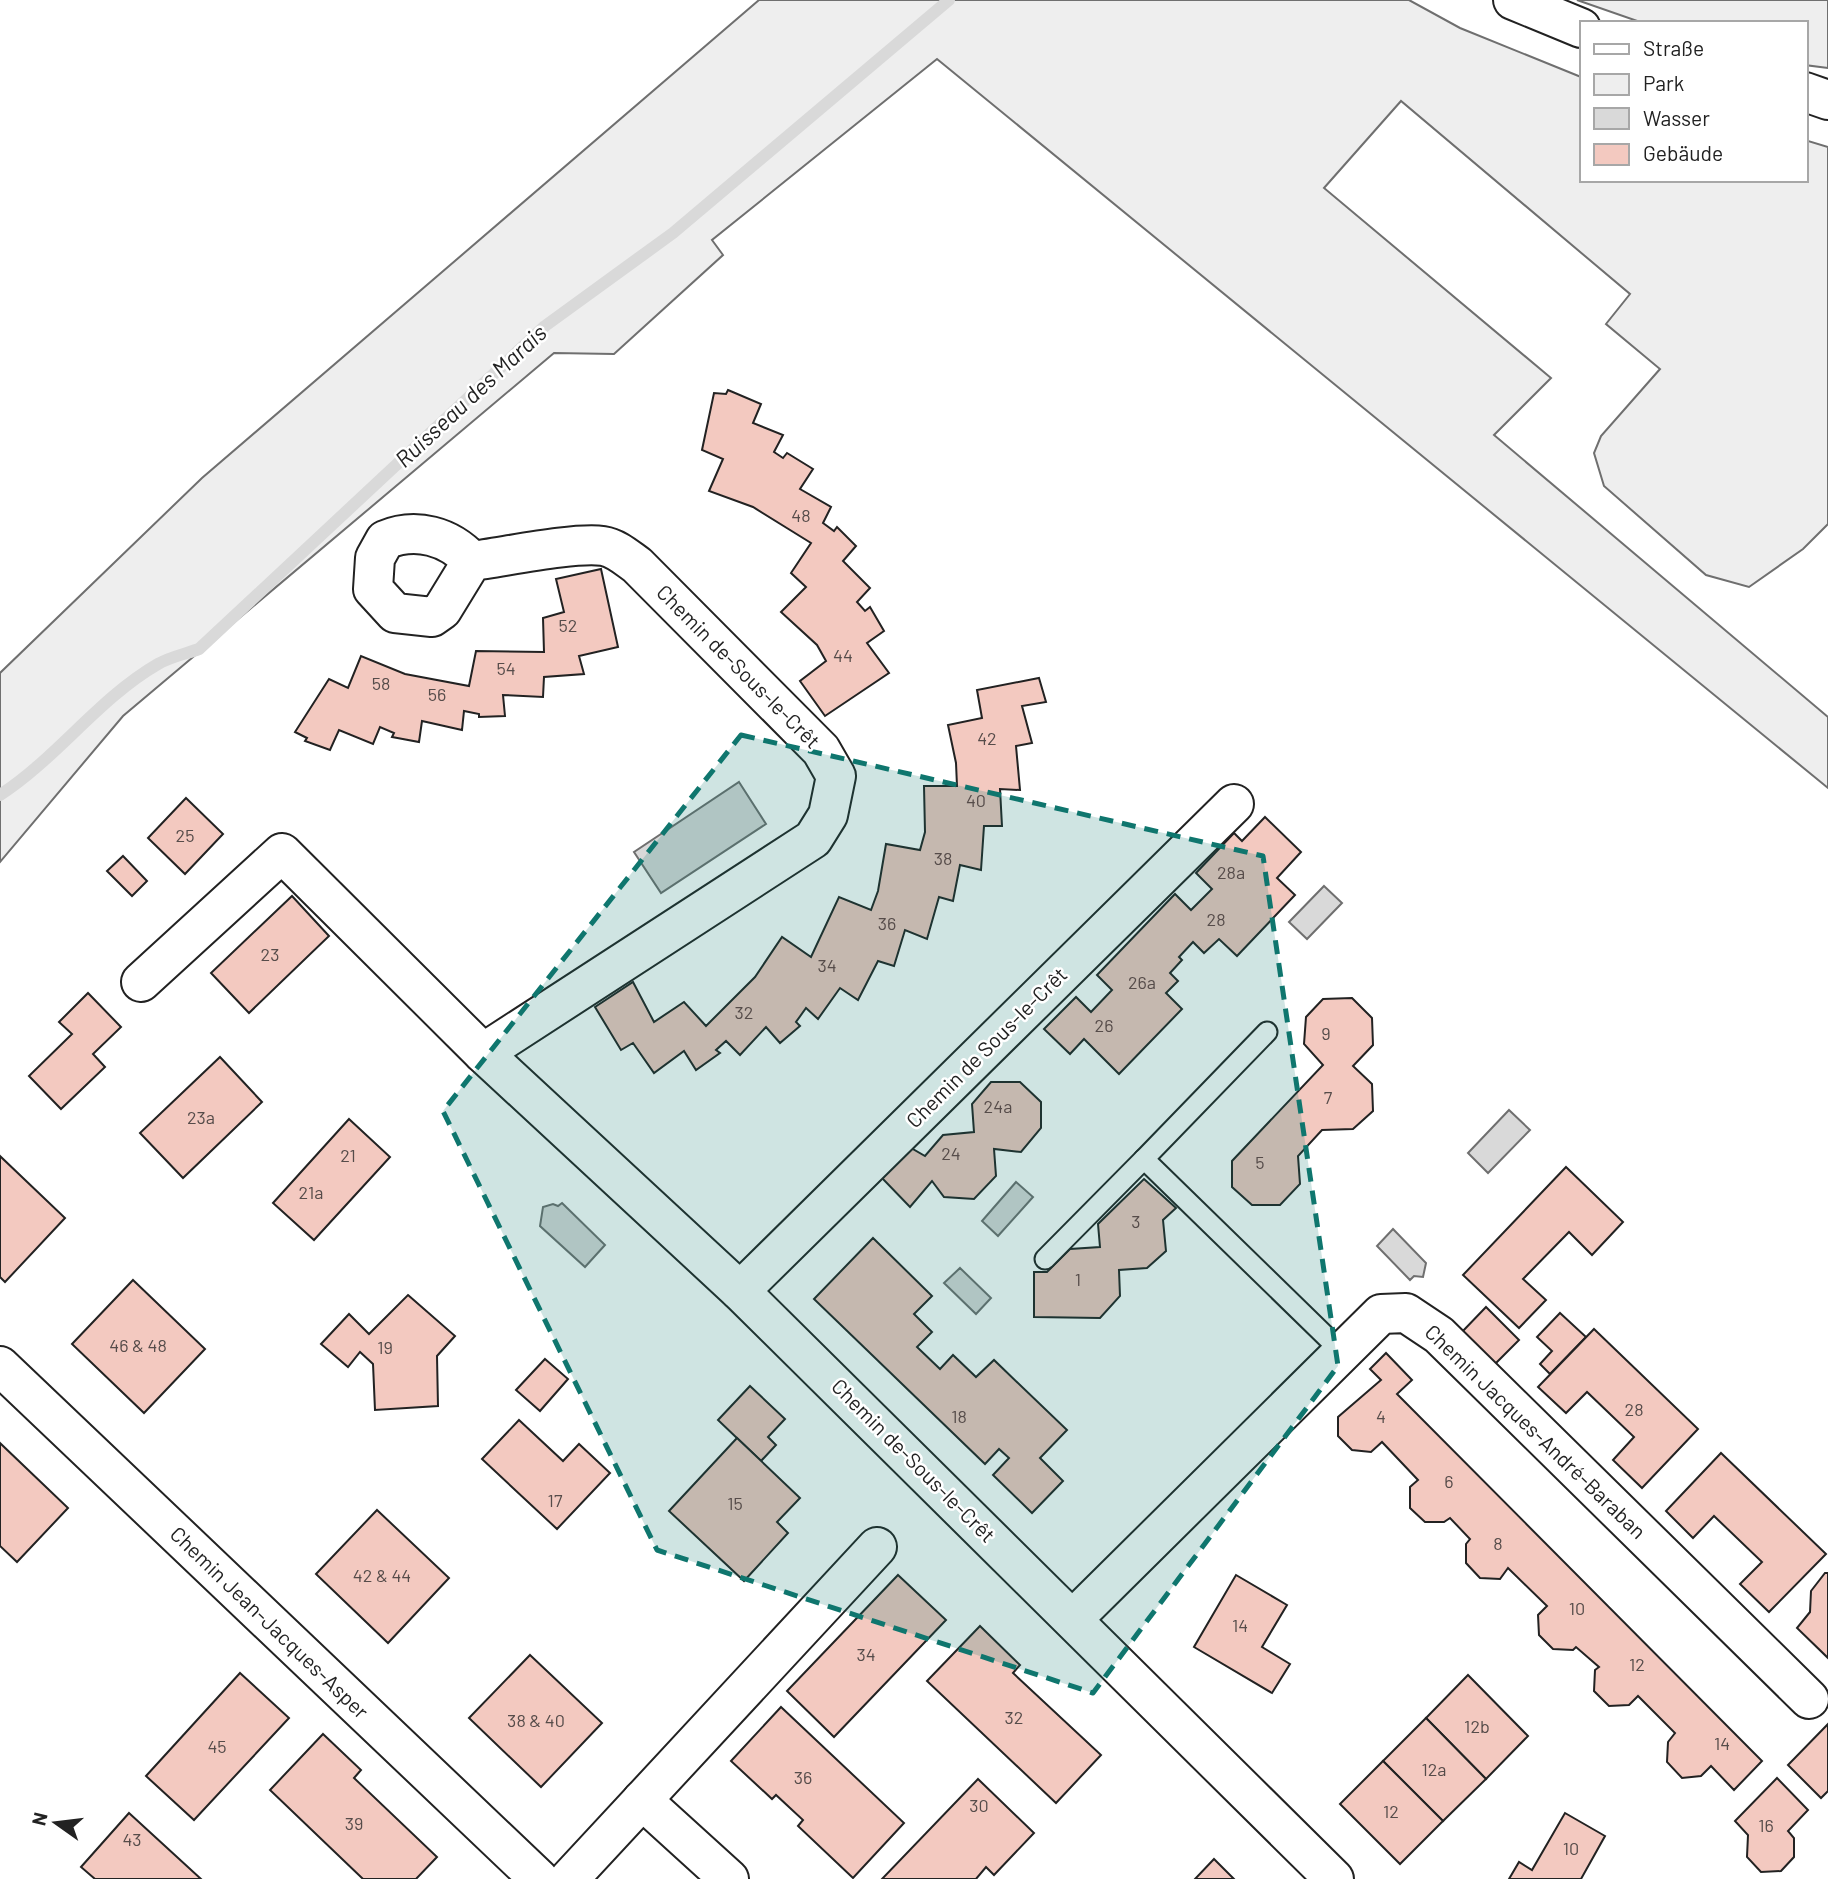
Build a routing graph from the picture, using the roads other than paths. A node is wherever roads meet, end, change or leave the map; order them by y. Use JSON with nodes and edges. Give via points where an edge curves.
{"nodes":[{"id":1,"x":1513,"y":0,"type":"edge"},
{"id":2,"x":1580,"y":28,"type":"edge"},
{"id":3,"x":1807,"y":93,"type":"edge"},
{"id":4,"x":1828,"y":100,"type":"edge"},
{"id":5,"x":472,"y":561,"type":"dead end"},
{"id":6,"x":1234,"y":804,"type":"dead end"},
{"id":7,"x":141,"y":982,"type":"dead end"},
{"id":8,"x":1267,"y":1032,"type":"dead end"},
{"id":9,"x":483,"y":1053,"type":"junction"},
{"id":10,"x":1144,"y":1159,"type":"junction"},
{"id":11,"x":1045,"y":1259,"type":"dead end"},
{"id":12,"x":740,"y":1292,"type":"junction"},
{"id":13,"x":1342,"y":1352,"type":"junction"},
{"id":14,"x":0,"y":1366,"type":"edge"},
{"id":15,"x":877,"y":1547,"type":"dead end"},
{"id":16,"x":1073,"y":1619,"type":"junction"},
{"id":17,"x":1809,"y":1699,"type":"dead end"},
{"id":18,"x":642,"y":1800,"type":"junction"},
{"id":19,"x":539,"y":1879,"type":"edge"},
{"id":20,"x":569,"y":1879,"type":"edge"},
{"id":21,"x":729,"y":1879,"type":"edge"},
{"id":22,"x":1334,"y":1879,"type":"edge"}],
"edges":[{"from":1,"to":2,"type":"street"},
{"from":3,"to":4,"type":"street"},
{"from":5,"to":9,"type":"street","name":"Chemin de-Sous-le-Crêt","via":[[581,547],[618,551],[821,750],[836,776],[828,815],[813,839]]},
{"from":6,"to":12,"type":"street","name":"Chemin de Sous-le-Crêt"},
{"from":7,"to":9,"type":"street","name":"Chemin de-Sous-le-Crêt","via":[[282,853]]},
{"from":8,"to":10,"type":"lane"},
{"from":9,"to":12,"type":"street","name":"Chemin de-Sous-le-Crêt"},
{"from":10,"to":11,"type":"lane"},
{"from":10,"to":13,"type":"lane"},
{"from":12,"to":16,"type":"street","name":"Chemin de-Sous-le-Crêt"},
{"from":13,"to":16,"type":"street","name":"Chemin Jacques-André-Baraban"},
{"from":13,"to":17,"type":"street","name":"Chemin Jacques-André-Baraban","via":[[1381,1314],[1406,1313],[1439,1335]]},
{"from":14,"to":19,"type":"street","name":"Chemin Jean-Jacques-Asper"},
{"from":15,"to":18,"type":"street"},
{"from":16,"to":22,"type":"street","name":"Chemin de-Sous-le-Crêt"},
{"from":18,"to":20,"type":"street"},
{"from":18,"to":21,"type":"street"}]}
